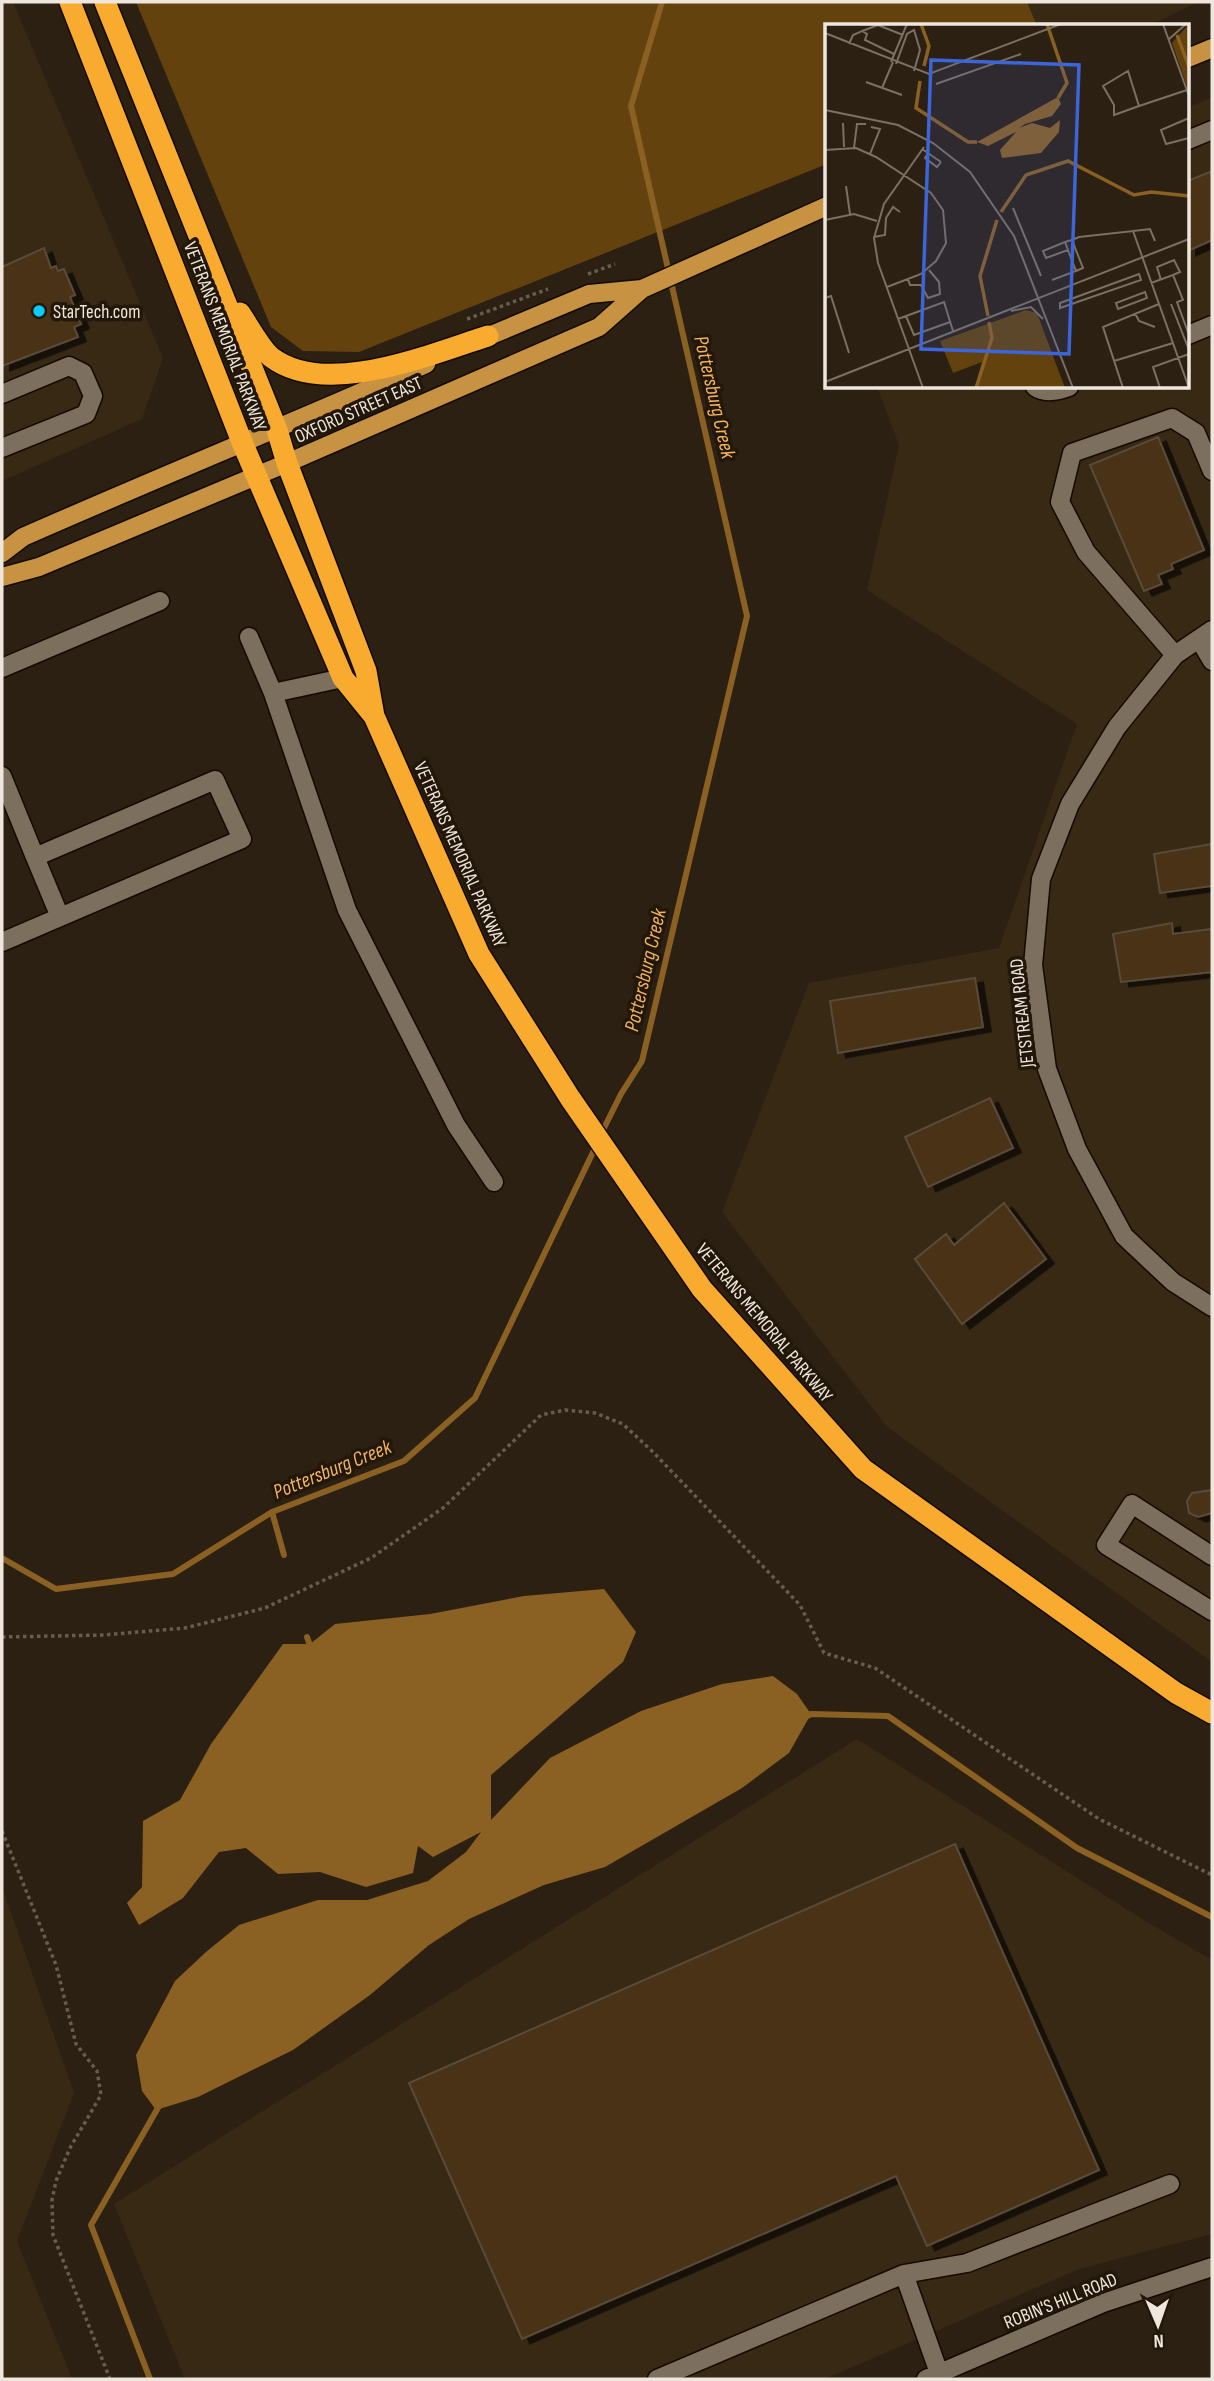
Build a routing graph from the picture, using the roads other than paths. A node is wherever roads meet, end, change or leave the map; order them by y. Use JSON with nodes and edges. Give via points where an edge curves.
{"nodes":[{"id":1,"x":70,"y":2,"type":"edge"},
{"id":2,"x":105,"y":2,"type":"edge"},
{"id":3,"x":1212,"y":48,"type":"edge"},
{"id":4,"x":1190,"y":57,"type":"edge"},
{"id":5,"x":1212,"y":130,"type":"edge"},
{"id":6,"x":1190,"y":139,"type":"edge"},
{"id":7,"x":825,"y":207,"type":"edge"},
{"id":8,"x":219,"y":283,"type":"junction"},
{"id":9,"x":642,"y":289,"type":"junction"},
{"id":10,"x":1212,"y":325,"type":"edge"},
{"id":11,"x":1190,"y":334,"type":"edge"},
{"id":12,"x":488,"y":336,"type":"junction"},
{"id":13,"x":1037,"y":388,"type":"edge"},
{"id":14,"x":1066,"y":388,"type":"edge"},
{"id":15,"x":2,"y":394,"type":"edge"},
{"id":16,"x":277,"y":430,"type":"junction"},
{"id":17,"x":242,"y":442,"type":"junction"},
{"id":18,"x":2,"y":449,"type":"edge"},
{"id":19,"x":287,"y":463,"type":"junction"},
{"id":20,"x":1212,"y":471,"type":"edge"},
{"id":21,"x":257,"y":475,"type":"junction"},
{"id":22,"x":2,"y":553,"type":"edge"},
{"id":23,"x":2,"y":577,"type":"edge"},
{"id":24,"x":160,"y":601,"type":"dead end"},
{"id":25,"x":1205,"y":635,"type":"edge"},
{"id":26,"x":248,"y":637,"type":"dead end"},
{"id":27,"x":1175,"y":655,"type":"junction"},
{"id":28,"x":1212,"y":661,"type":"edge"},
{"id":29,"x":2,"y":668,"type":"edge"},
{"id":30,"x":342,"y":678,"type":"junction"},
{"id":31,"x":273,"y":693,"type":"junction"},
{"id":32,"x":374,"y":716,"type":"junction"},
{"id":33,"x":2,"y":776,"type":"edge"},
{"id":34,"x":35,"y":857,"type":"junction"},
{"id":35,"x":60,"y":917,"type":"junction"},
{"id":36,"x":3,"y":940,"type":"edge"},
{"id":37,"x":495,"y":1182,"type":"dead end"},
{"id":38,"x":1212,"y":1307,"type":"edge"},
{"id":39,"x":1212,"y":1556,"type":"edge"},
{"id":40,"x":1212,"y":1611,"type":"edge"},
{"id":41,"x":1212,"y":1713,"type":"edge"},
{"id":42,"x":1170,"y":2184,"type":"dead end"},
{"id":43,"x":1212,"y":2267,"type":"edge"},
{"id":44,"x":904,"y":2274,"type":"junction"},
{"id":45,"x":932,"y":2376,"type":"edge"},
{"id":46,"x":657,"y":2379,"type":"edge"}],
"edges":[{"from":1,"to":17,"type":"highway","name":"VETERANS MEMORIAL PARKWAY"},
{"from":2,"to":8,"type":"highway","name":"VETERANS MEMORIAL PARKWAY"},
{"from":3,"to":4,"type":"main road"},
{"from":5,"to":6,"type":"street"},
{"from":7,"to":9,"type":"main road","name":"OXFORD STREET EAST"},
{"from":8,"to":12,"type":"highway","via":[[271,357],[299,370],[326,375],[374,371]]},
{"from":8,"to":16,"type":"highway","name":"VETERANS MEMORIAL PARKWAY"},
{"from":9,"to":12,"type":"main road","name":"OXFORD STREET EAST","via":[[590,294]]},
{"from":9,"to":19,"type":"main road","name":"OXFORD STREET EAST","via":[[599,327]]},
{"from":10,"to":11,"type":"street"},
{"from":12,"to":16,"type":"main road","name":"OXFORD STREET EAST"},
{"from":13,"to":14,"type":"street"},
{"from":15,"to":18,"type":"street","via":[[69,366],[83,373],[93,396],[86,414]]},
{"from":16,"to":17,"type":"main road","name":"OXFORD STREET EAST"},
{"from":16,"to":19,"type":"highway","name":"VETERANS MEMORIAL PARKWAY"},
{"from":17,"to":21,"type":"highway","name":"VETERANS MEMORIAL PARKWAY"},
{"from":17,"to":22,"type":"main road","name":"OXFORD STREET EAST","via":[[23,537]]},
{"from":19,"to":21,"type":"main road","name":"OXFORD STREET EAST"},
{"from":19,"to":32,"type":"highway","name":"VETERANS MEMORIAL PARKWAY","via":[[366,671]]},
{"from":20,"to":27,"type":"street","via":[[1195,433],[1172,418],[1072,453],[1060,502],[1086,552]]},
{"from":21,"to":23,"type":"main road","name":"OXFORD STREET EAST","via":[[39,567]]},
{"from":21,"to":30,"type":"highway","name":"VETERANS MEMORIAL PARKWAY"},
{"from":24,"to":29,"type":"street"},
{"from":25,"to":27,"type":"street","name":"JETSTREAM ROAD"},
{"from":25,"to":28,"type":"street"},
{"from":26,"to":31,"type":"street"},
{"from":27,"to":38,"type":"street","name":"JETSTREAM ROAD","via":[[1117,727],[1070,804],[1041,879],[1033,965],[1047,1069],[1077,1149],[1124,1236],[1173,1282]]},
{"from":30,"to":31,"type":"street"},
{"from":30,"to":32,"type":"highway","name":"VETERANS MEMORIAL PARKWAY"},
{"from":31,"to":37,"type":"street","via":[[347,910],[456,1125]]},
{"from":32,"to":41,"type":"highway","name":"VETERANS MEMORIAL PARKWAY","via":[[479,954],[570,1098],[702,1289],[863,1469],[1175,1693]]},
{"from":33,"to":34,"type":"street"},
{"from":34,"to":35,"type":"street"},
{"from":34,"to":35,"type":"street","via":[[215,780],[242,839]]},
{"from":35,"to":36,"type":"street"},
{"from":39,"to":40,"type":"street","via":[[1132,1504],[1106,1545]]},
{"from":42,"to":44,"type":"street","via":[[968,2263]]},
{"from":43,"to":45,"type":"street","name":"ROBIN'S HILL ROAD","via":[[1103,2303]]},
{"from":44,"to":45,"type":"street"},
{"from":44,"to":46,"type":"street"}]}
